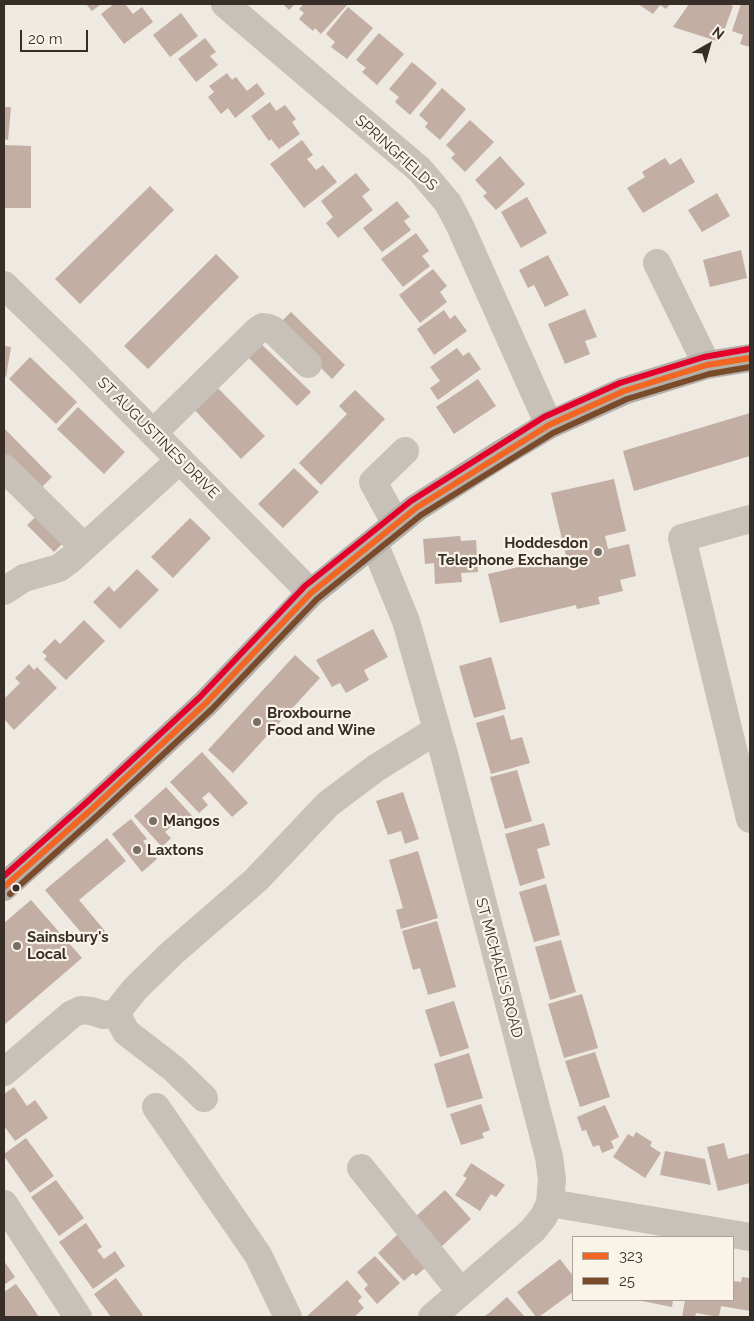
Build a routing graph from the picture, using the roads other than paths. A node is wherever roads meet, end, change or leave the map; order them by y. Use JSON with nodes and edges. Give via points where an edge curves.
{"nodes":[{"id":1,"x":224,"y":4,"type":"edge"},
{"id":2,"x":657,"y":262,"type":"dead end"},
{"id":3,"x":4,"y":285,"type":"edge"},
{"id":4,"x":750,"y":358,"type":"edge"},
{"id":5,"x":308,"y":364,"type":"dead end"},
{"id":6,"x":708,"y":365,"type":"junction"},
{"id":7,"x":549,"y":426,"type":"junction"},
{"id":8,"x":153,"y":433,"type":"junction"},
{"id":9,"x":405,"y":451,"type":"dead end"},
{"id":10,"x":180,"y":460,"type":"junction"},
{"id":11,"x":4,"y":468,"type":"edge"},
{"id":12,"x":750,"y":519,"type":"edge"},
{"id":13,"x":396,"y":524,"type":"junction"},
{"id":14,"x":374,"y":543,"type":"junction"},
{"id":15,"x":84,"y":547,"type":"junction"},
{"id":16,"x":4,"y":591,"type":"edge"},
{"id":17,"x":311,"y":593,"type":"junction"},
{"id":18,"x":437,"y":730,"type":"junction"},
{"id":19,"x":750,"y":819,"type":"edge"},
{"id":20,"x":4,"y":887,"type":"edge"},
{"id":21,"x":116,"y":1014,"type":"junction"},
{"id":22,"x":4,"y":1072,"type":"edge"},
{"id":23,"x":204,"y":1098,"type":"dead end"},
{"id":24,"x":156,"y":1107,"type":"dead end"},
{"id":25,"x":361,"y":1168,"type":"dead end"},
{"id":26,"x":550,"y":1203,"type":"junction"},
{"id":27,"x":4,"y":1204,"type":"edge"},
{"id":28,"x":750,"y":1237,"type":"edge"},
{"id":29,"x":461,"y":1292,"type":"junction"},
{"id":30,"x":78,"y":1317,"type":"edge"},
{"id":31,"x":288,"y":1317,"type":"edge"},
{"id":32,"x":432,"y":1317,"type":"edge"}],
"edges":[{"from":1,"to":7,"type":"street","name":"SPRINGFIELDS","via":[[420,170],[444,198],[460,226]]},
{"from":2,"to":6,"type":"street"},
{"from":3,"to":8,"type":"street","name":"ST AUGUSTINES DRIVE"},
{"from":4,"to":6,"type":"main road"},
{"from":5,"to":8,"type":"street","via":[[273,330],[258,330]]},
{"from":6,"to":7,"type":"main road","via":[[624,391]]},
{"from":7,"to":13,"type":"main road","via":[[416,508]]},
{"from":8,"to":10,"type":"street","name":"ST AUGUSTINES DRIVE"},
{"from":9,"to":13,"type":"street","via":[[373,482]]},
{"from":10,"to":15,"type":"street"},
{"from":10,"to":17,"type":"street","name":"ST AUGUSTINES DRIVE"},
{"from":11,"to":15,"type":"street"},
{"from":12,"to":19,"type":"street","via":[[682,538]]},
{"from":13,"to":14,"type":"main road"},
{"from":14,"to":17,"type":"main road"},
{"from":14,"to":18,"type":"street","name":"ST MICHAEL'S ROAD","via":[[406,621]]},
{"from":15,"to":16,"type":"street","via":[[59,568],[24,578]]},
{"from":17,"to":20,"type":"main road","via":[[206,703]]},
{"from":18,"to":21,"type":"street","via":[[376,768],[328,804],[256,880],[135,989]]},
{"from":18,"to":26,"type":"street","name":"ST MICHAEL'S ROAD","via":[[549,1157],[552,1178]]},
{"from":21,"to":22,"type":"street","via":[[81,1010],[72,1014]]},
{"from":21,"to":23,"type":"street","via":[[126,1032]]},
{"from":24,"to":31,"type":"street","via":[[258,1255]]},
{"from":25,"to":29,"type":"street"},
{"from":26,"to":28,"type":"street"},
{"from":26,"to":29,"type":"street","via":[[533,1230]]},
{"from":27,"to":30,"type":"street"},
{"from":29,"to":32,"type":"street"}]}
